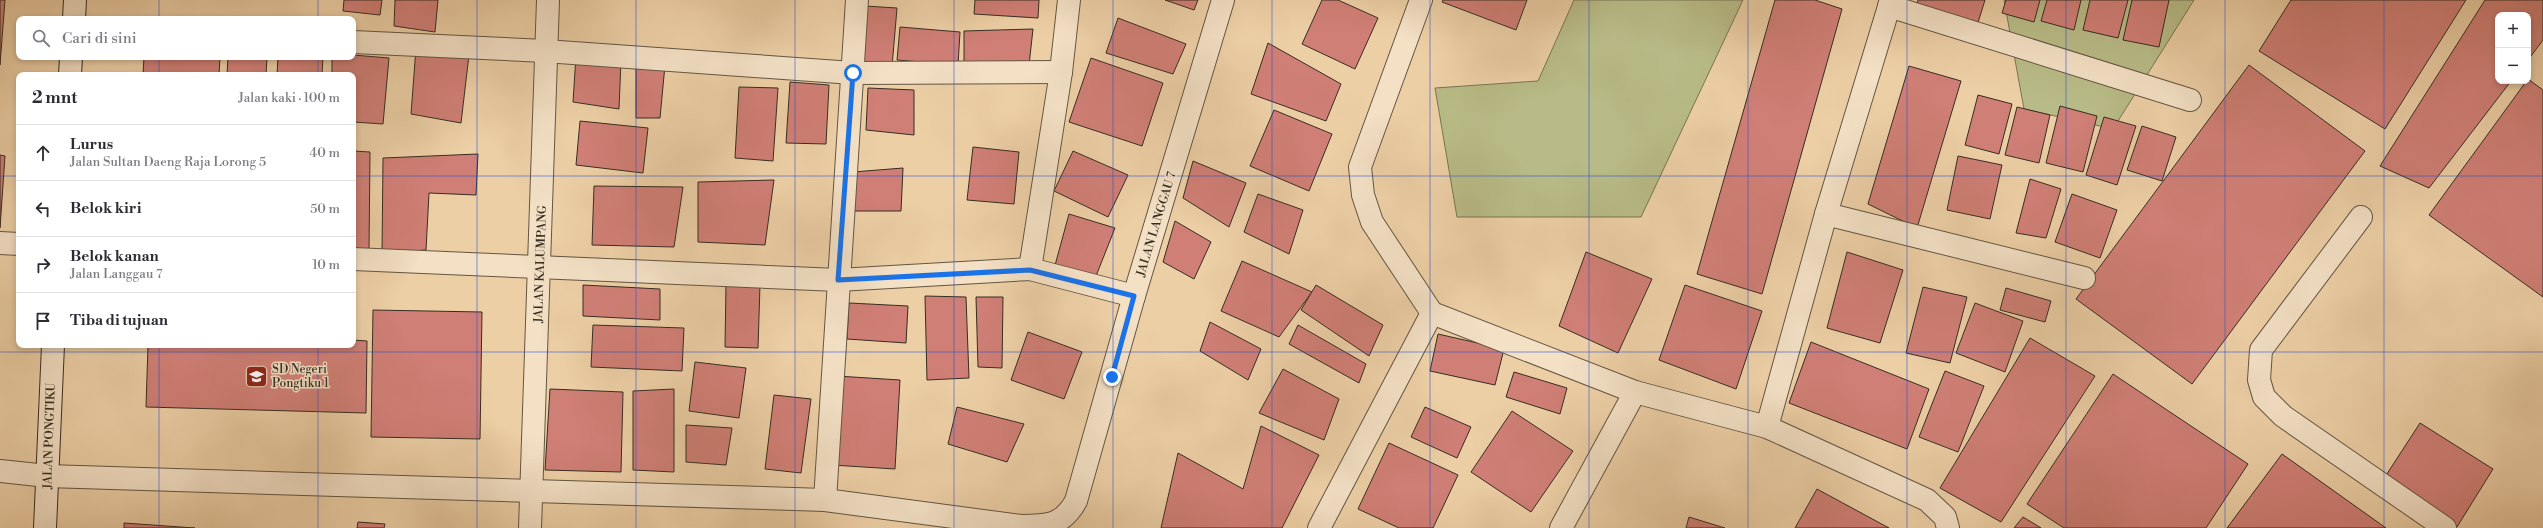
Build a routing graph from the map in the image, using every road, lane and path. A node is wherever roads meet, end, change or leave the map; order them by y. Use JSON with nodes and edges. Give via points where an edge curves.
{"nodes":[{"id":1,"x":75,"y":0,"type":"edge"},
{"id":2,"x":548,"y":0,"type":"edge"},
{"id":3,"x":857,"y":0,"type":"edge"},
{"id":4,"x":1069,"y":0,"type":"edge"},
{"id":5,"x":1223,"y":0,"type":"edge"},
{"id":6,"x":1421,"y":0,"type":"edge"},
{"id":7,"x":1890,"y":3,"type":"edge"},
{"id":8,"x":74,"y":16,"type":"edge"},
{"id":9,"x":356,"y":42,"type":"edge"},
{"id":10,"x":545,"y":51,"type":"junction"},
{"id":11,"x":71,"y":60,"type":"edge"},
{"id":12,"x":70,"y":72,"type":"edge"},
{"id":13,"x":1061,"y":72,"type":"junction"},
{"id":14,"x":853,"y":73,"type":"junction"},
{"id":15,"x":2190,"y":100,"type":"dead end"},
{"id":16,"x":1826,"y":214,"type":"junction"},
{"id":17,"x":2361,"y":217,"type":"dead end"},
{"id":18,"x":0,"y":243,"type":"edge"},
{"id":19,"x":16,"y":244,"type":"edge"},
{"id":20,"x":356,"y":259,"type":"edge"},
{"id":21,"x":540,"y":268,"type":"junction"},
{"id":22,"x":1030,"y":270,"type":"junction"},
{"id":23,"x":2084,"y":278,"type":"dead end"},
{"id":24,"x":838,"y":280,"type":"junction"},
{"id":25,"x":1134,"y":296,"type":"junction"},
{"id":26,"x":1432,"y":313,"type":"junction"},
{"id":27,"x":52,"y":348,"type":"edge"},
{"id":28,"x":1635,"y":392,"type":"junction"},
{"id":29,"x":1767,"y":427,"type":"junction"},
{"id":30,"x":0,"y":471,"type":"edge"},
{"id":31,"x":47,"y":476,"type":"junction"},
{"id":32,"x":533,"y":491,"type":"junction"},
{"id":33,"x":825,"y":500,"type":"junction"},
{"id":34,"x":45,"y":528,"type":"edge"},
{"id":35,"x":530,"y":528,"type":"edge"},
{"id":36,"x":1319,"y":528,"type":"edge"},
{"id":37,"x":1561,"y":528,"type":"edge"},
{"id":38,"x":1948,"y":528,"type":"edge"},
{"id":39,"x":2445,"y":528,"type":"edge"}],
"edges":[{"from":1,"to":8,"type":"street"},
{"from":2,"to":10,"type":"street","name":"JALAN KALUMPANG"},
{"from":3,"to":14,"type":"street"},
{"from":4,"to":13,"type":"street"},
{"from":5,"to":25,"type":"street","name":"JALAN LANGGAU 7"},
{"from":6,"to":26,"type":"street","via":[[1360,167],[1363,195],[1372,222]]},
{"from":7,"to":15,"type":"street"},
{"from":7,"to":16,"type":"street"},
{"from":9,"to":10,"type":"street"},
{"from":10,"to":14,"type":"street"},
{"from":10,"to":21,"type":"street","name":"JALAN KALUMPANG"},
{"from":11,"to":12,"type":"street"},
{"from":13,"to":14,"type":"street"},
{"from":13,"to":22,"type":"street"},
{"from":14,"to":24,"type":"street"},
{"from":16,"to":23,"type":"street"},
{"from":16,"to":29,"type":"street"},
{"from":17,"to":39,"type":"street","via":[[2260,350],[2259,380],[2264,397],[2284,416]]},
{"from":18,"to":19,"type":"street"},
{"from":20,"to":21,"type":"street"},
{"from":21,"to":24,"type":"street"},
{"from":21,"to":32,"type":"street","name":"JALAN KALUMPANG"},
{"from":22,"to":24,"type":"street"},
{"from":22,"to":25,"type":"street"},
{"from":24,"to":33,"type":"street"},
{"from":25,"to":33,"type":"street","name":"JALAN LANGGAU 7","via":[[1076,501],[1070,512],[1048,526],[1021,526]]},
{"from":26,"to":28,"type":"street"},
{"from":26,"to":36,"type":"street"},
{"from":27,"to":31,"type":"street","name":"JALAN PONGTIKU"},
{"from":28,"to":29,"type":"street"},
{"from":28,"to":37,"type":"street"},
{"from":29,"to":38,"type":"street","via":[[1927,500],[1945,517]]},
{"from":30,"to":31,"type":"street","name":"JALAN LANGGAU 7"},
{"from":31,"to":32,"type":"street","name":"JALAN LANGGAU 7"},
{"from":31,"to":34,"type":"street","name":"JALAN PONGTIKU"},
{"from":32,"to":33,"type":"street","name":"JALAN LANGGAU 7"},
{"from":32,"to":35,"type":"street","name":"JALAN KALUMPANG"}]}
